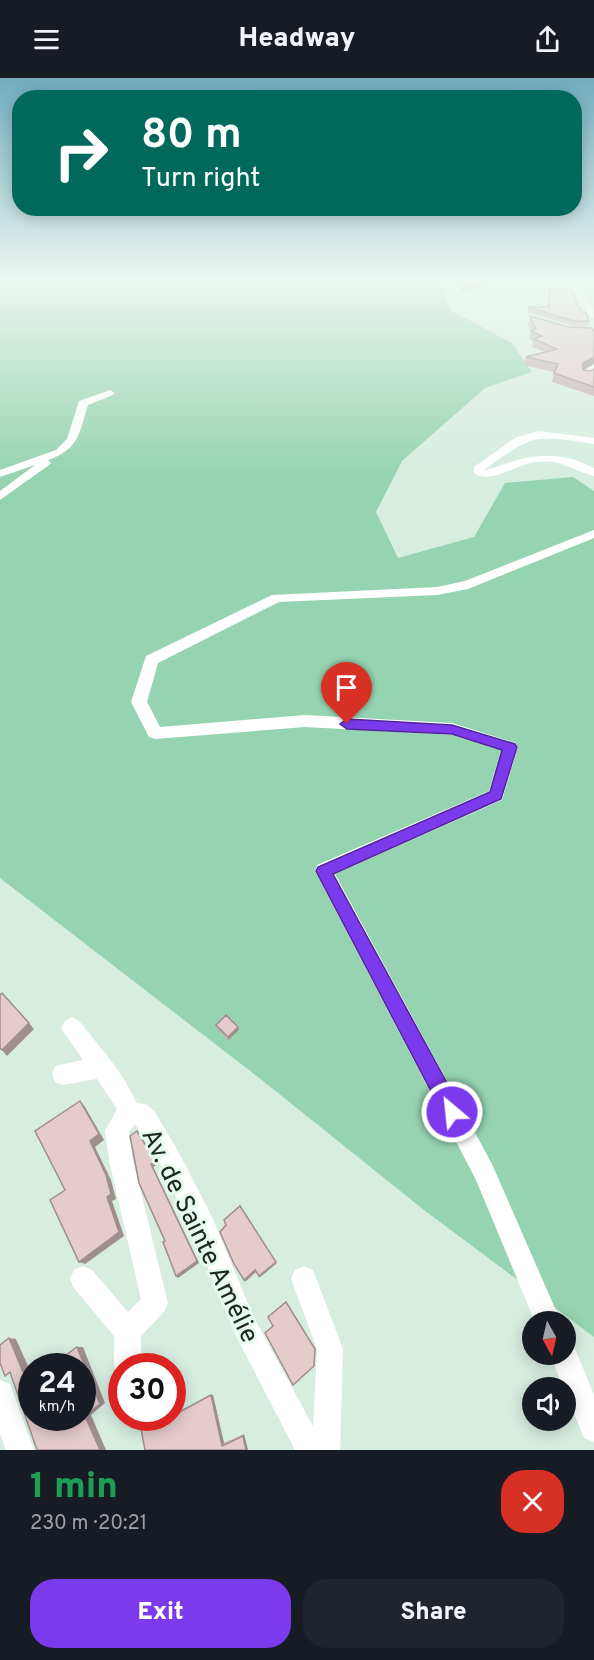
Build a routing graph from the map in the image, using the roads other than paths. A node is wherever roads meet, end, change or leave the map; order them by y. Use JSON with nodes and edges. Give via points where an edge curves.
{"nodes":[{"id":1,"x":594,"y":368,"type":"edge"},
{"id":2,"x":585,"y":375,"type":"edge"},
{"id":3,"x":110,"y":393,"type":"dead end"},
{"id":4,"x":594,"y":441,"type":"edge"},
{"id":5,"x":60,"y":452,"type":"junction"},
{"id":6,"x":594,"y":473,"type":"edge"},
{"id":7,"x":0,"y":474,"type":"edge"},
{"id":8,"x":0,"y":496,"type":"edge"},
{"id":9,"x":594,"y":534,"type":"edge"},
{"id":10,"x":72,"y":1028,"type":"dead end"},
{"id":11,"x":102,"y":1067,"type":"junction"},
{"id":12,"x":63,"y":1074,"type":"dead end"},
{"id":13,"x":130,"y":1113,"type":"junction"},
{"id":14,"x":83,"y":1279,"type":"dead end"},
{"id":15,"x":304,"y":1279,"type":"dead end"},
{"id":16,"x":543,"y":1311,"type":"edge"},
{"id":17,"x":127,"y":1331,"type":"junction"},
{"id":18,"x":128,"y":1353,"type":"edge"},
{"id":19,"x":567,"y":1365,"type":"edge"},
{"id":20,"x":0,"y":1394,"type":"edge"},
{"id":21,"x":594,"y":1428,"type":"edge"},
{"id":22,"x":20,"y":1450,"type":"edge"},
{"id":23,"x":310,"y":1450,"type":"edge"},
{"id":24,"x":326,"y":1450,"type":"edge"}],
"edges":[{"from":1,"to":2,"type":"street"},
{"from":3,"to":5,"type":"street","via":[[83,403],[72,440]]},
{"from":4,"to":6,"type":"street","via":[[546,434],[529,437],[478,469],[489,474],[553,456]]},
{"from":5,"to":7,"type":"street"},
{"from":5,"to":8,"type":"street"},
{"from":9,"to":16,"type":"street","via":[[468,585],[437,591],[278,598],[151,660],[139,702],[155,733],[305,722],[452,729],[510,747],[496,795],[324,871],[484,1172]]},
{"from":10,"to":11,"type":"street"},
{"from":11,"to":12,"type":"street"},
{"from":11,"to":13,"type":"street"},
{"from":13,"to":17,"type":"street","name":"Av. de Sainte Amélie","via":[[117,1131],[155,1303]]},
{"from":13,"to":23,"type":"street","name":"Av. de Sainte Amélie","via":[[139,1113],[146,1119],[169,1157],[245,1327]]},
{"from":14,"to":17,"type":"street"},
{"from":15,"to":24,"type":"street","via":[[330,1349]]},
{"from":17,"to":18,"type":"street"},
{"from":19,"to":21,"type":"street"},
{"from":20,"to":22,"type":"street"}]}
